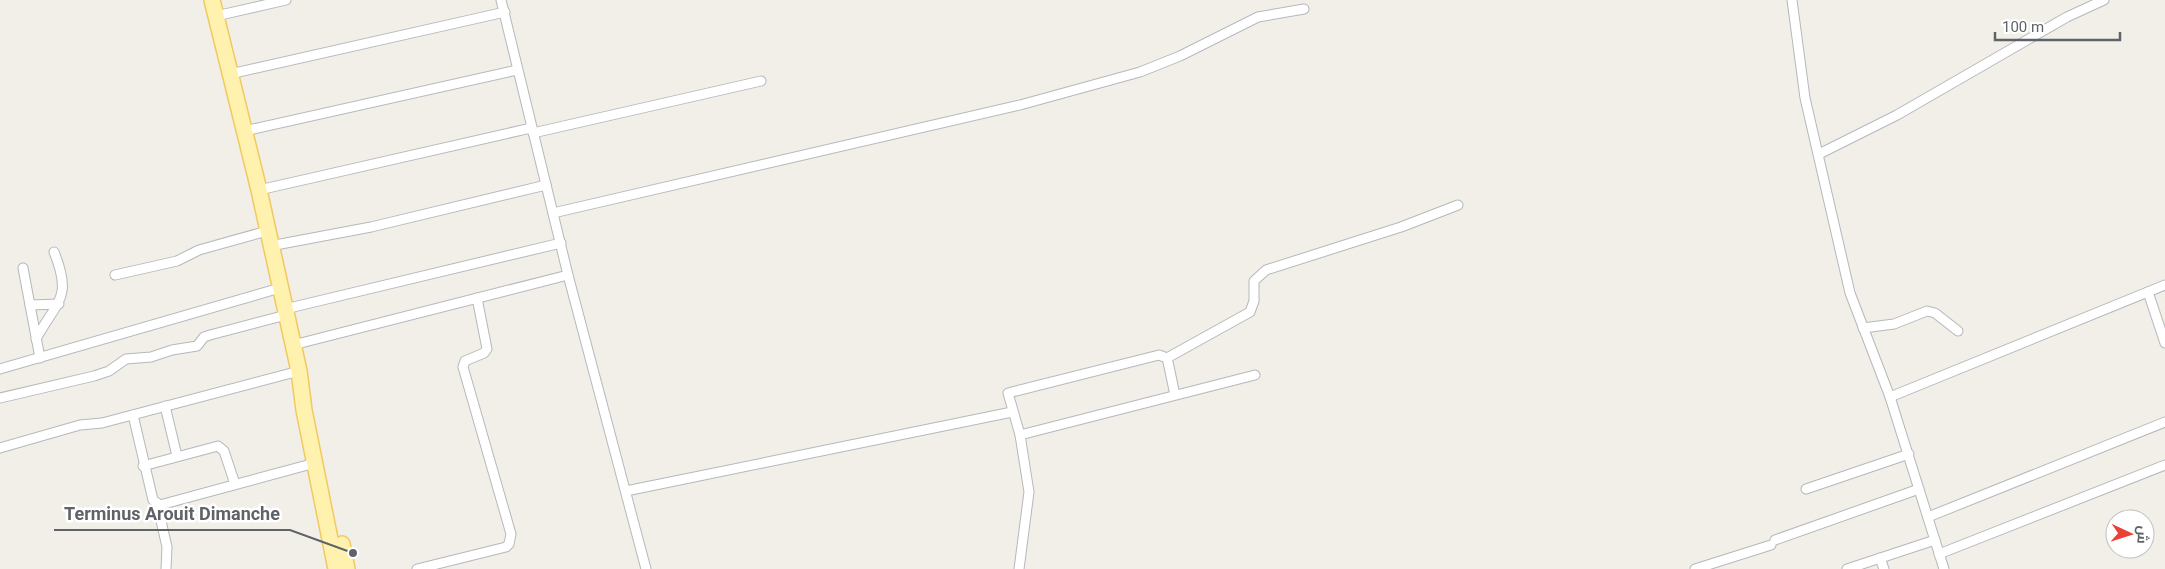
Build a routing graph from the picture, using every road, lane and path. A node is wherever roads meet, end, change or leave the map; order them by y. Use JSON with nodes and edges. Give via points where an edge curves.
{"nodes":[{"id":1,"x":212,"y":0,"type":"edge"},
{"id":2,"x":286,"y":0,"type":"edge"},
{"id":3,"x":502,"y":0,"type":"edge"},
{"id":4,"x":1792,"y":0,"type":"edge"},
{"id":5,"x":2104,"y":0,"type":"edge"},
{"id":6,"x":1304,"y":10,"type":"dead end"},
{"id":7,"x":505,"y":12,"type":"junction"},
{"id":8,"x":216,"y":16,"type":"junction"},
{"id":9,"x":517,"y":70,"type":"junction"},
{"id":10,"x":230,"y":74,"type":"junction"},
{"id":11,"x":761,"y":81,"type":"dead end"},
{"id":12,"x":532,"y":130,"type":"junction"},
{"id":13,"x":244,"y":131,"type":"junction"},
{"id":14,"x":1819,"y":154,"type":"junction"},
{"id":15,"x":546,"y":185,"type":"junction"},
{"id":16,"x":259,"y":190,"type":"junction"},
{"id":17,"x":1458,"y":205,"type":"dead end"},
{"id":18,"x":554,"y":213,"type":"junction"},
{"id":19,"x":267,"y":231,"type":"junction"},
{"id":20,"x":561,"y":243,"type":"junction"},
{"id":21,"x":270,"y":246,"type":"junction"},
{"id":22,"x":54,"y":252,"type":"dead end"},
{"id":23,"x":23,"y":268,"type":"dead end"},
{"id":24,"x":115,"y":275,"type":"dead end"},
{"id":25,"x":568,"y":275,"type":"junction"},
{"id":26,"x":2165,"y":285,"type":"edge"},
{"id":27,"x":280,"y":288,"type":"junction"},
{"id":28,"x":2148,"y":292,"type":"junction"},
{"id":29,"x":477,"y":298,"type":"junction"},
{"id":30,"x":59,"y":304,"type":"junction"},
{"id":31,"x":30,"y":305,"type":"junction"},
{"id":32,"x":286,"y":312,"type":"junction"},
{"id":33,"x":1863,"y":328,"type":"junction"},
{"id":34,"x":1958,"y":331,"type":"dead end"},
{"id":35,"x":36,"y":338,"type":"junction"},
{"id":36,"x":2165,"y":343,"type":"edge"},
{"id":37,"x":293,"y":345,"type":"junction"},
{"id":38,"x":40,"y":358,"type":"junction"},
{"id":39,"x":1167,"y":358,"type":"junction"},
{"id":40,"x":0,"y":369,"type":"edge"},
{"id":41,"x":299,"y":371,"type":"junction"},
{"id":42,"x":1255,"y":376,"type":"dead end"},
{"id":43,"x":1175,"y":395,"type":"junction"},
{"id":44,"x":1890,"y":397,"type":"junction"},
{"id":45,"x":0,"y":398,"type":"edge"},
{"id":46,"x":165,"y":406,"type":"junction"},
{"id":47,"x":1012,"y":412,"type":"junction"},
{"id":48,"x":133,"y":415,"type":"junction"},
{"id":49,"x":2165,"y":422,"type":"edge"},
{"id":50,"x":1020,"y":435,"type":"junction"},
{"id":51,"x":0,"y":448,"type":"edge"},
{"id":52,"x":1909,"y":454,"type":"junction"},
{"id":53,"x":177,"y":456,"type":"junction"},
{"id":54,"x":315,"y":463,"type":"junction"},
{"id":55,"x":2165,"y":465,"type":"edge"},
{"id":56,"x":144,"y":466,"type":"junction"},
{"id":57,"x":235,"y":484,"type":"junction"},
{"id":58,"x":1806,"y":489,"type":"dead end"},
{"id":59,"x":1919,"y":489,"type":"junction"},
{"id":60,"x":626,"y":491,"type":"junction"},
{"id":61,"x":160,"y":505,"type":"junction"},
{"id":62,"x":1928,"y":517,"type":"junction"},
{"id":63,"x":1935,"y":540,"type":"junction"},
{"id":64,"x":1939,"y":554,"type":"junction"},
{"id":65,"x":1880,"y":558,"type":"junction"},
{"id":66,"x":166,"y":569,"type":"edge"},
{"id":67,"x":336,"y":569,"type":"edge"},
{"id":68,"x":347,"y":569,"type":"edge"},
{"id":69,"x":417,"y":569,"type":"edge"},
{"id":70,"x":646,"y":569,"type":"edge"},
{"id":71,"x":1019,"y":569,"type":"edge"},
{"id":72,"x":1695,"y":569,"type":"edge"},
{"id":73,"x":1847,"y":569,"type":"edge"},
{"id":74,"x":1884,"y":569,"type":"edge"},
{"id":75,"x":1944,"y":569,"type":"edge"}],
"edges":[{"from":1,"to":8,"type":"main road"},
{"from":2,"to":8,"type":"street"},
{"from":3,"to":7,"type":"street"},
{"from":4,"to":14,"type":"street","via":[[1805,98]]},
{"from":5,"to":14,"type":"street","via":[[2067,17],[1897,115]]},
{"from":6,"to":18,"type":"street","via":[[1258,17],[1140,72],[1030,102]]},
{"from":7,"to":9,"type":"street"},
{"from":7,"to":10,"type":"street"},
{"from":8,"to":10,"type":"main road"},
{"from":9,"to":12,"type":"street"},
{"from":9,"to":13,"type":"street"},
{"from":10,"to":13,"type":"main road"},
{"from":11,"to":12,"type":"street"},
{"from":12,"to":15,"type":"street"},
{"from":12,"to":16,"type":"street"},
{"from":13,"to":16,"type":"main road"},
{"from":14,"to":33,"type":"street","via":[[1850,292]]},
{"from":15,"to":18,"type":"street"},
{"from":15,"to":21,"type":"street","via":[[371,227]]},
{"from":16,"to":19,"type":"main road"},
{"from":17,"to":39,"type":"street","via":[[1266,270],[1254,281],[1254,301],[1250,312]]},
{"from":18,"to":20,"type":"street"},
{"from":19,"to":21,"type":"main road"},
{"from":19,"to":24,"type":"street","via":[[199,250],[177,261]]},
{"from":20,"to":25,"type":"street"},
{"from":20,"to":32,"type":"street"},
{"from":21,"to":27,"type":"main road"},
{"from":22,"to":30,"type":"street","via":[[62,276]]},
{"from":23,"to":31,"type":"street"},
{"from":25,"to":29,"type":"street"},
{"from":25,"to":60,"type":"street"},
{"from":26,"to":28,"type":"street"},
{"from":27,"to":32,"type":"main road"},
{"from":27,"to":38,"type":"street"},
{"from":28,"to":36,"type":"street"},
{"from":28,"to":44,"type":"street"},
{"from":29,"to":37,"type":"street"},
{"from":29,"to":69,"type":"street","via":[[487,349],[464,361],[464,367],[511,540],[506,547]]},
{"from":30,"to":31,"type":"street"},
{"from":30,"to":35,"type":"street"},
{"from":31,"to":35,"type":"street"},
{"from":32,"to":37,"type":"main road"},
{"from":32,"to":45,"type":"street","via":[[204,337],[197,346],[151,357],[126,359],[101,373]]},
{"from":33,"to":34,"type":"street","via":[[1894,324],[1927,310]]},
{"from":33,"to":44,"type":"street"},
{"from":35,"to":38,"type":"street"},
{"from":37,"to":41,"type":"main road"},
{"from":38,"to":40,"type":"street"},
{"from":39,"to":43,"type":"street"},
{"from":39,"to":47,"type":"street","via":[[1159,355],[1008,393]]},
{"from":41,"to":46,"type":"street"},
{"from":41,"to":54,"type":"main road"},
{"from":41,"to":68,"type":"main road","via":[[312,409]]},
{"from":42,"to":43,"type":"street"},
{"from":43,"to":50,"type":"street"},
{"from":44,"to":52,"type":"street"},
{"from":46,"to":48,"type":"street"},
{"from":46,"to":53,"type":"street"},
{"from":47,"to":50,"type":"street"},
{"from":47,"to":60,"type":"street"},
{"from":48,"to":51,"type":"street","via":[[80,425]]},
{"from":48,"to":56,"type":"street"},
{"from":49,"to":62,"type":"street"},
{"from":50,"to":71,"type":"street","via":[[1029,492]]},
{"from":52,"to":58,"type":"street"},
{"from":52,"to":59,"type":"street"},
{"from":53,"to":56,"type":"street"},
{"from":53,"to":57,"type":"street","via":[[218,446],[224,451]]},
{"from":54,"to":57,"type":"street"},
{"from":54,"to":67,"type":"main road"},
{"from":55,"to":64,"type":"street"},
{"from":56,"to":61,"type":"street","via":[[153,500]]},
{"from":57,"to":61,"type":"street"},
{"from":59,"to":62,"type":"street"},
{"from":59,"to":72,"type":"street"},
{"from":60,"to":70,"type":"street"},
{"from":61,"to":66,"type":"street","via":[[167,547]]},
{"from":62,"to":63,"type":"street"},
{"from":63,"to":64,"type":"street"},
{"from":63,"to":65,"type":"street"},
{"from":64,"to":75,"type":"street"},
{"from":65,"to":73,"type":"street"},
{"from":65,"to":74,"type":"street"}]}
